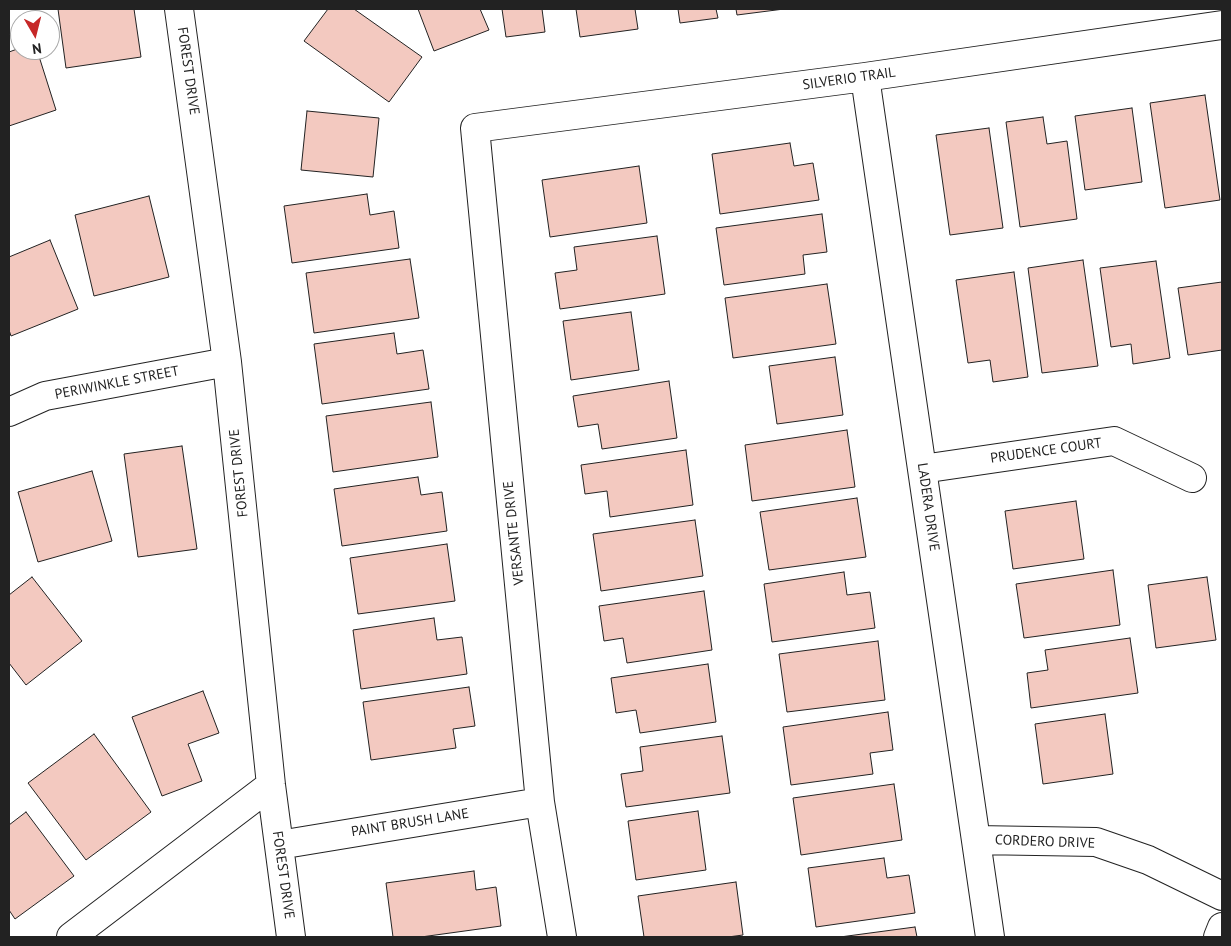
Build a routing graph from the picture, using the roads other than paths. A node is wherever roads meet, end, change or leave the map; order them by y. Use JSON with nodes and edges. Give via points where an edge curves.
{"nodes":[{"id":1,"x":179,"y":9,"type":"edge"},
{"id":2,"x":1222,"y":25,"type":"edge"},
{"id":3,"x":865,"y":77,"type":"junction"},
{"id":4,"x":475,"y":128,"type":"joint"},
{"id":5,"x":227,"y":362,"type":"junction"},
{"id":6,"x":9,"y":412,"type":"edge"},
{"id":7,"x":922,"y":469,"type":"junction"},
{"id":8,"x":1192,"y":478,"type":"dead end"},
{"id":9,"x":271,"y":785,"type":"junction"},
{"id":10,"x":540,"y":802,"type":"junction"},
{"id":11,"x":976,"y":840,"type":"junction"},
{"id":12,"x":279,"y":844,"type":"junction"},
{"id":13,"x":1222,"y":896,"type":"edge"},
{"id":14,"x":1222,"y":927,"type":"edge"},
{"id":15,"x":71,"y":937,"type":"edge"},
{"id":16,"x":291,"y":937,"type":"edge"},
{"id":17,"x":562,"y":937,"type":"edge"},
{"id":18,"x":990,"y":937,"type":"edge"},
{"id":19,"x":1218,"y":937,"type":"edge"}],
"edges":[{"from":1,"to":5,"type":"street","name":"FOREST DRIVE"},
{"from":2,"to":3,"type":"street","name":"SILVERIO TRAIL"},
{"from":3,"to":4,"type":"street","name":"SILVERIO TRAIL"},
{"from":3,"to":7,"type":"street","name":"LADERA DRIVE"},
{"from":4,"to":10,"type":"street","name":"VERSANTE DRIVE"},
{"from":5,"to":6,"type":"street","name":"PERIWINKLE STREET","via":[[45,396]]},
{"from":5,"to":9,"type":"street","name":"FOREST DRIVE"},
{"from":7,"to":8,"type":"street","name":"PRUDENCE COURT","via":[[1114,441]]},
{"from":7,"to":11,"type":"street","name":"LADERA DRIVE"},
{"from":9,"to":12,"type":"street","name":"FOREST DRIVE"},
{"from":9,"to":15,"type":"street"},
{"from":10,"to":12,"type":"street","name":"PAINT BRUSH LANE"},
{"from":10,"to":17,"type":"street","name":"VERSANTE DRIVE"},
{"from":11,"to":13,"type":"street","name":"CORDERO DRIVE","via":[[1096,842],[1148,860]]},
{"from":11,"to":18,"type":"street","name":"LADERA DRIVE"},
{"from":12,"to":16,"type":"street","name":"FOREST DRIVE"},
{"from":14,"to":19,"type":"street"}]}
